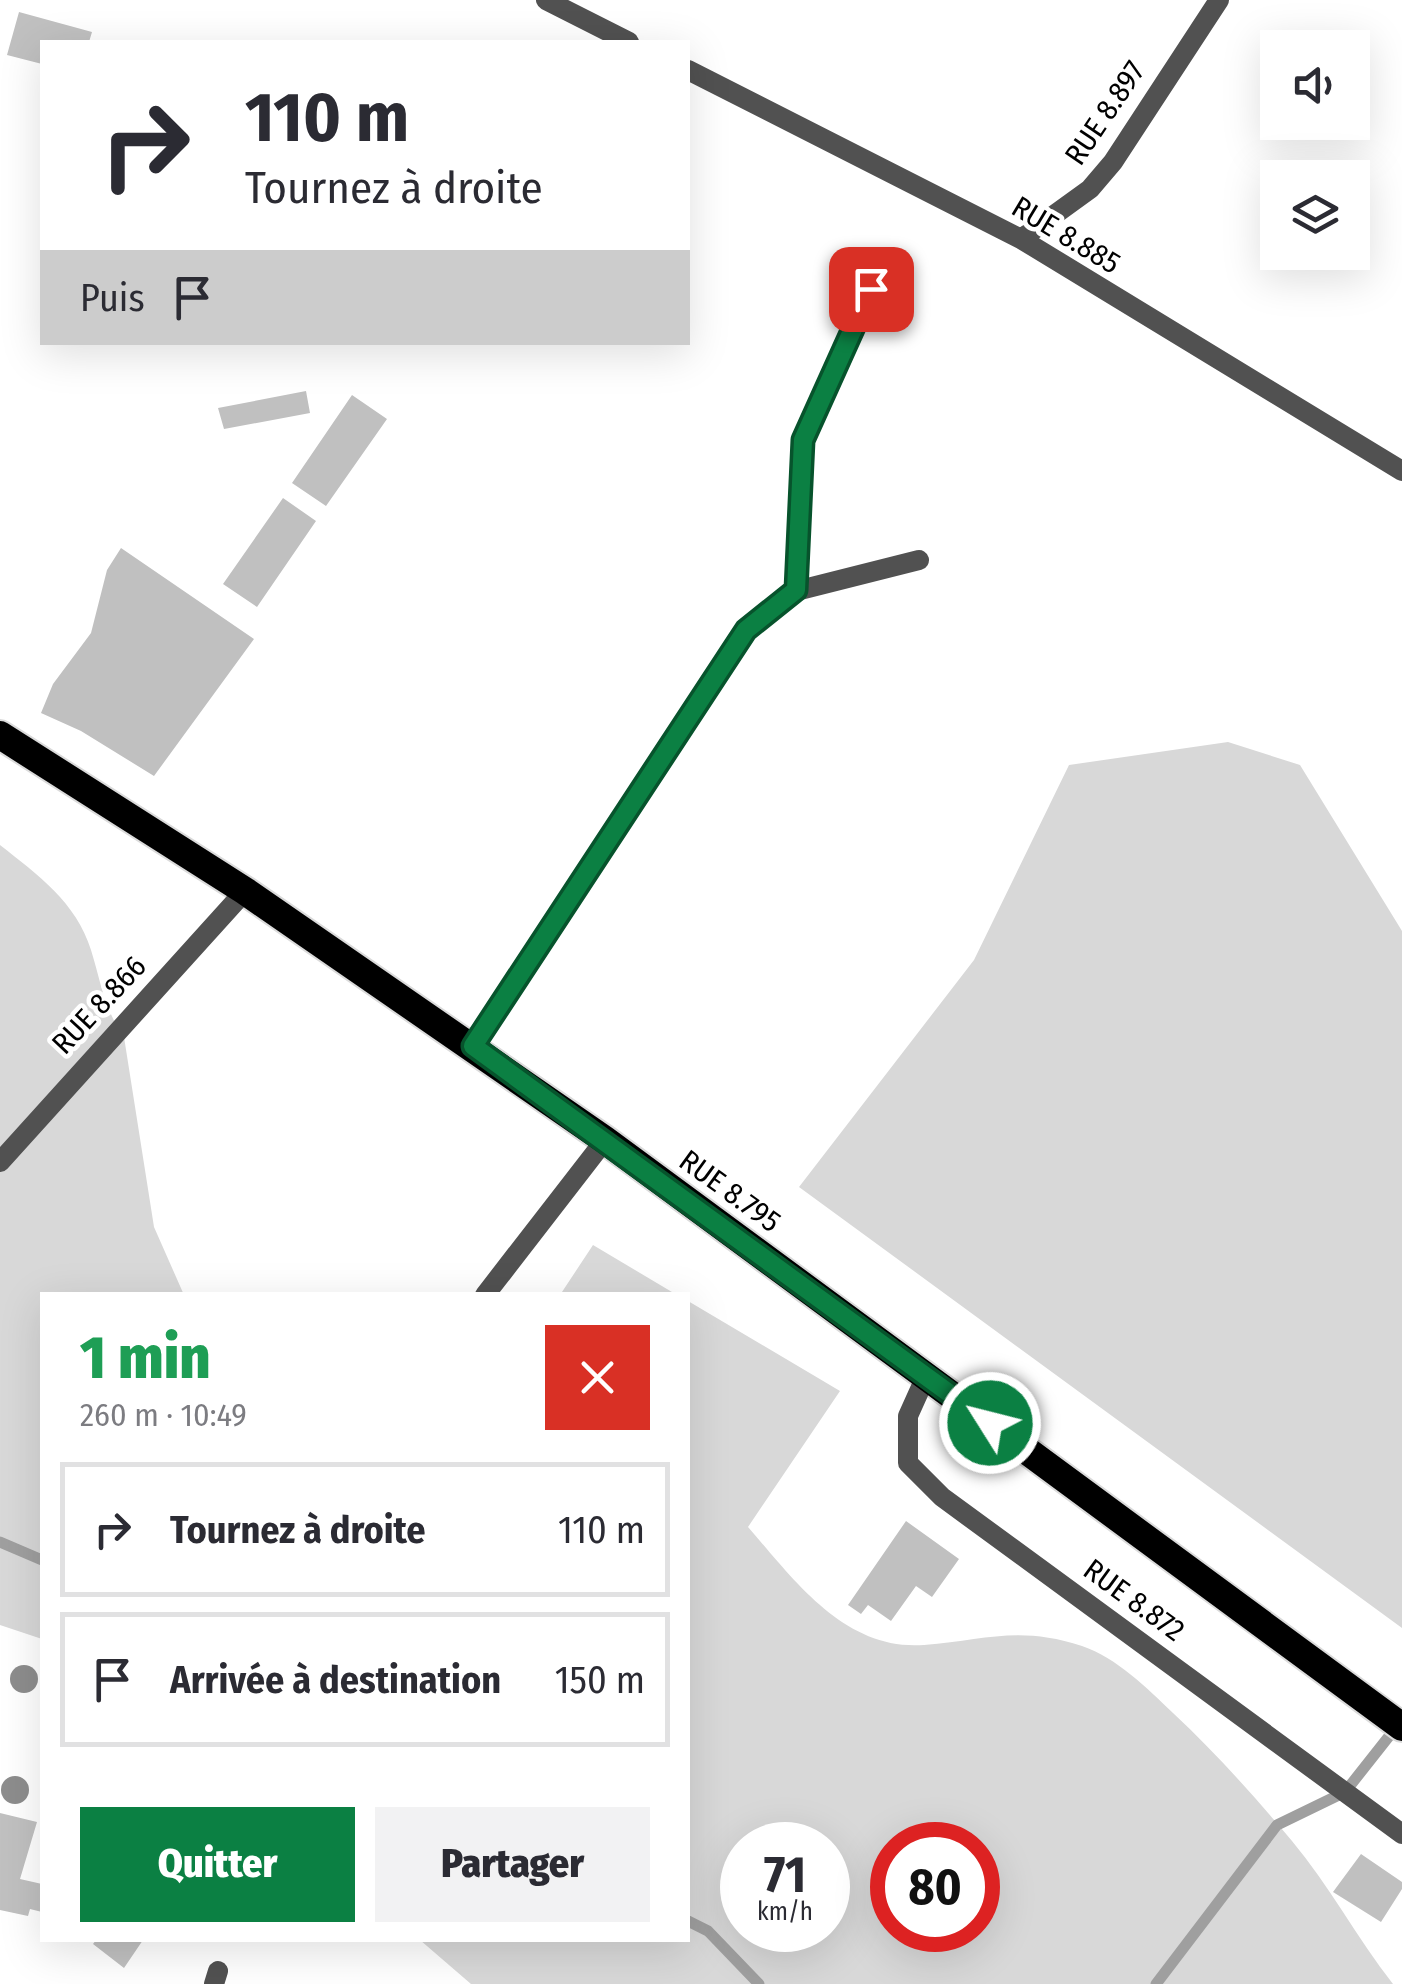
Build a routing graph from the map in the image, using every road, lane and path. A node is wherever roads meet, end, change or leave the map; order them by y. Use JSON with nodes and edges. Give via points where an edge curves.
{"nodes":[{"id":1,"x":546,"y":0,"type":"edge"},
{"id":2,"x":1219,"y":0,"type":"edge"},
{"id":3,"x":625,"y":40,"type":"edge"},
{"id":4,"x":690,"y":71,"type":"edge"},
{"id":5,"x":1021,"y":240,"type":"junction"},
{"id":6,"x":871,"y":289,"type":"dead end"},
{"id":7,"x":1402,"y":470,"type":"edge"},
{"id":8,"x":919,"y":560,"type":"dead end"},
{"id":9,"x":796,"y":590,"type":"junction"},
{"id":10,"x":0,"y":735,"type":"edge"},
{"id":11,"x":245,"y":891,"type":"junction"},
{"id":12,"x":473,"y":1046,"type":"junction"},
{"id":13,"x":605,"y":1140,"type":"junction"},
{"id":14,"x":0,"y":1162,"type":"edge"},
{"id":15,"x":487,"y":1292,"type":"edge"},
{"id":16,"x":926,"y":1376,"type":"junction"},
{"id":17,"x":1402,"y":1728,"type":"edge"},
{"id":18,"x":1402,"y":1834,"type":"edge"}],
"edges":[{"from":1,"to":3,"type":"street"},
{"from":2,"to":5,"type":"street","name":"RUE 8.897","via":[[1113,162],[1090,189]]},
{"from":4,"to":5,"type":"street","name":"RUE 8.885"},
{"from":5,"to":7,"type":"street","name":"RUE 8.885"},
{"from":6,"to":9,"type":"street","via":[[803,440]]},
{"from":8,"to":9,"type":"street"},
{"from":9,"to":12,"type":"street","via":[[746,630]]},
{"from":10,"to":11,"type":"highway","name":"RUE 8.795"},
{"from":11,"to":12,"type":"highway","name":"RUE 8.795"},
{"from":11,"to":14,"type":"street","name":"RUE 8.866"},
{"from":12,"to":13,"type":"highway","name":"RUE 8.795"},
{"from":13,"to":15,"type":"street"},
{"from":13,"to":16,"type":"highway","name":"RUE 8.795"},
{"from":16,"to":17,"type":"highway","name":"RUE 8.795"},
{"from":16,"to":18,"type":"street","name":"RUE 8.872","via":[[908,1416],[908,1463],[942,1497]]}]}
